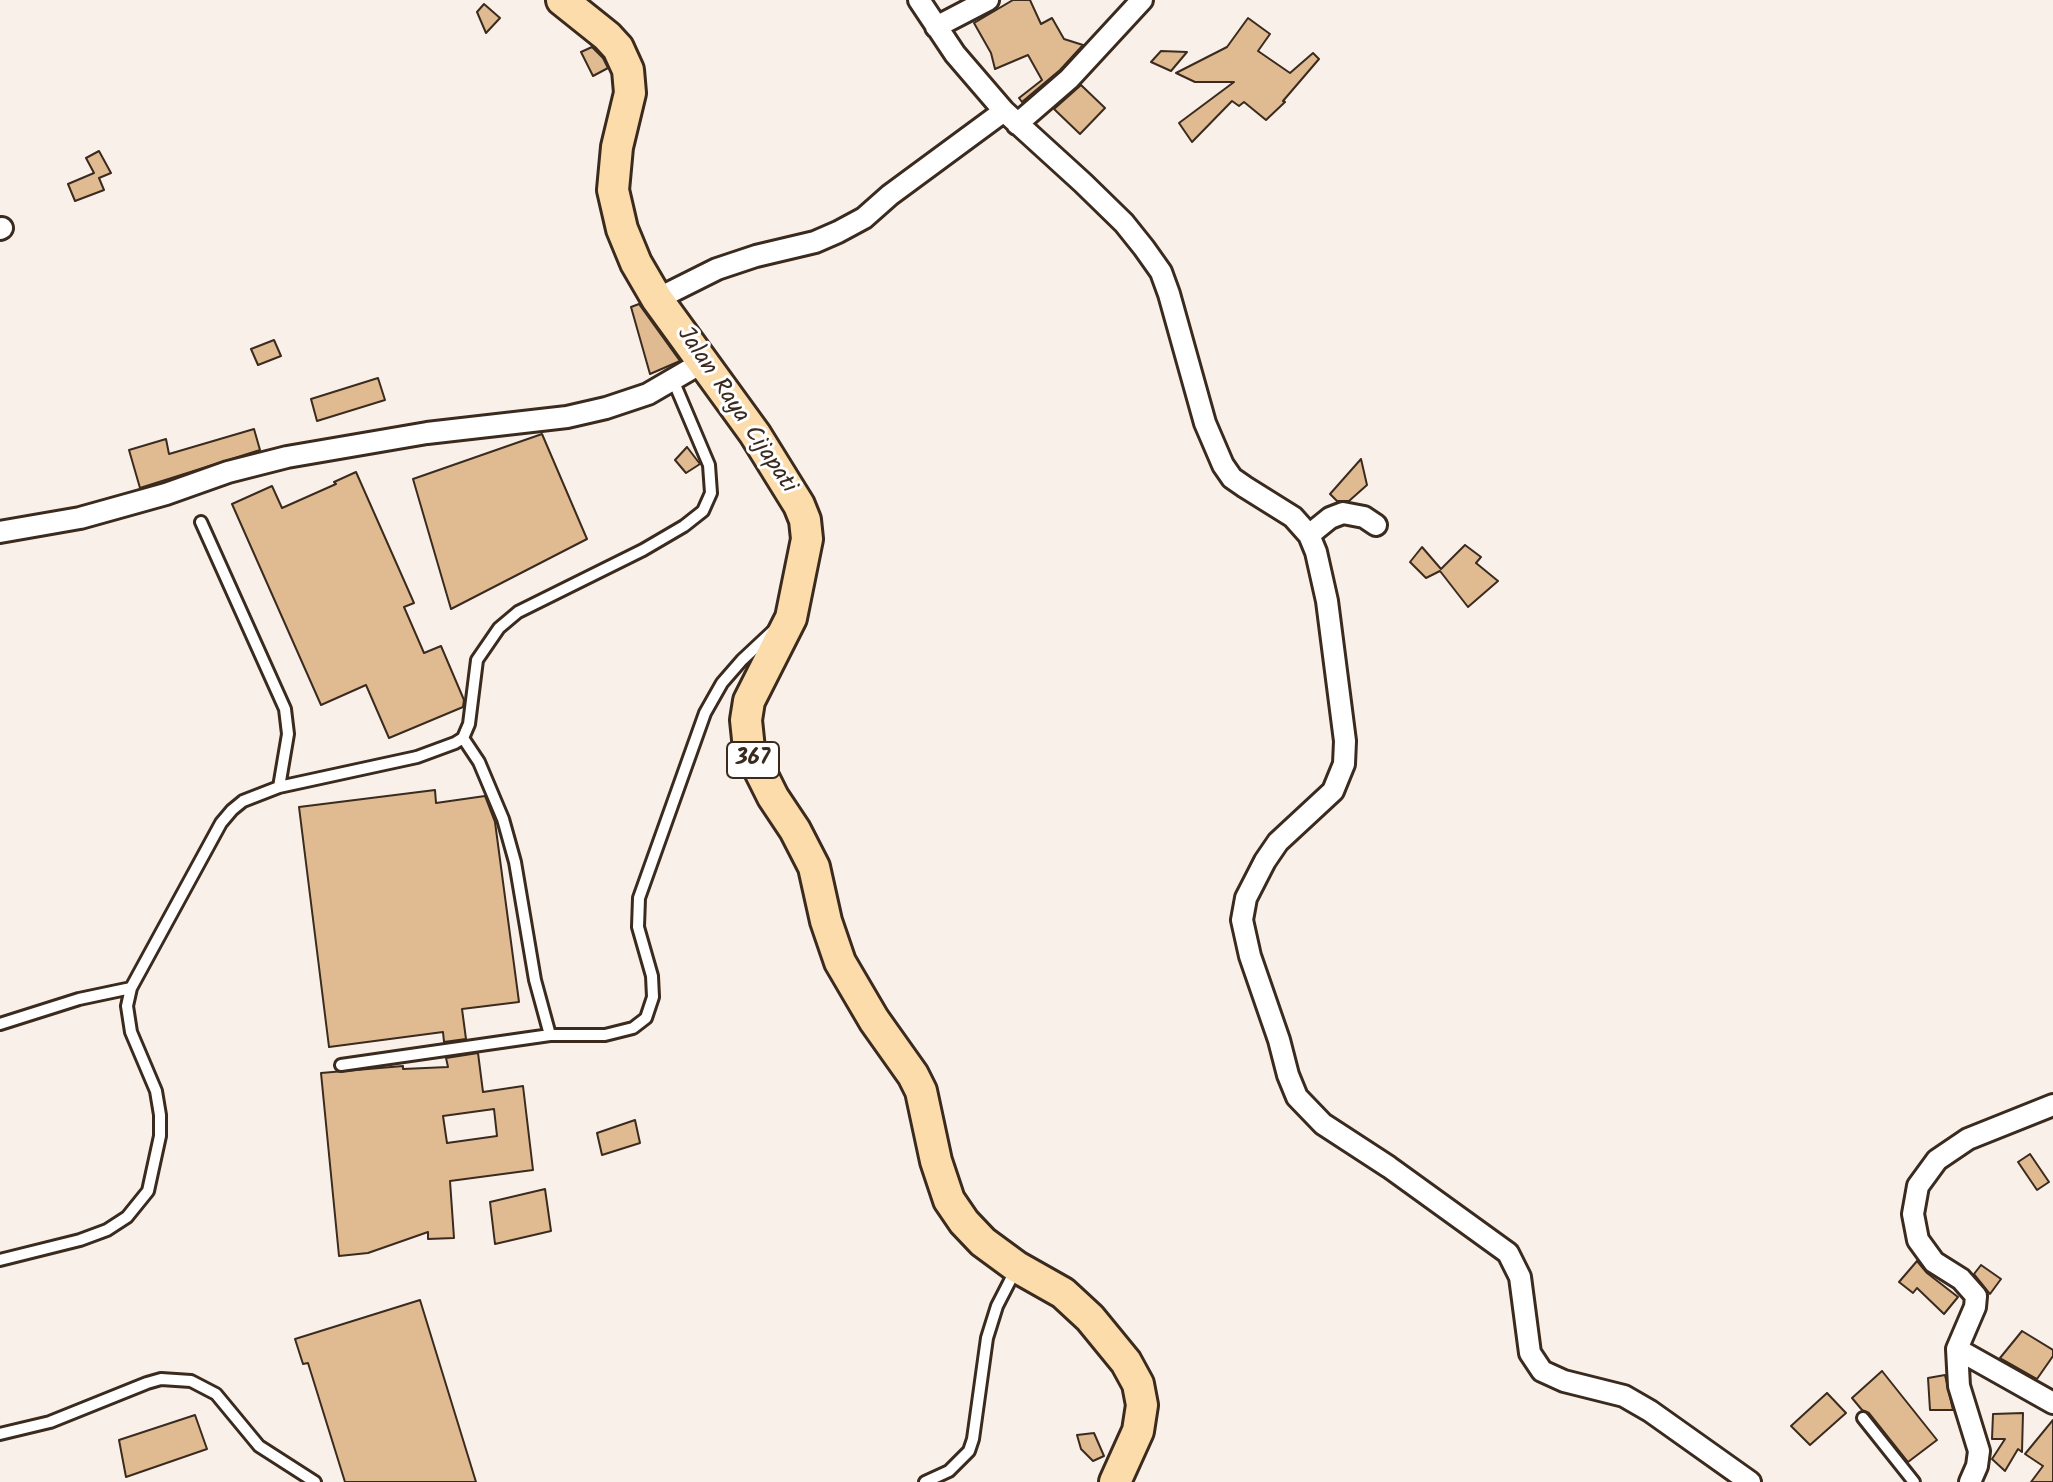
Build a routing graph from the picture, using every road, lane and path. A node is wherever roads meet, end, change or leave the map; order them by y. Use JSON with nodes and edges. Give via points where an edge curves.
{"nodes":[{"id":1,"x":562,"y":0,"type":"edge"},
{"id":2,"x":919,"y":0,"type":"edge"},
{"id":3,"x":988,"y":0,"type":"edge"},
{"id":4,"x":1142,"y":0,"type":"edge"},
{"id":5,"x":936,"y":27,"type":"junction"},
{"id":6,"x":1010,"y":117,"type":"junction"},
{"id":7,"x":657,"y":299,"type":"junction"},
{"id":8,"x":703,"y":362,"type":"junction"},
{"id":9,"x":673,"y":380,"type":"junction"},
{"id":10,"x":201,"y":522,"type":"dead end"},
{"id":11,"x":1376,"y":525,"type":"dead end"},
{"id":12,"x":0,"y":532,"type":"edge"},
{"id":13,"x":1309,"y":535,"type":"junction"},
{"id":14,"x":791,"y":618,"type":"junction"},
{"id":15,"x":463,"y":738,"type":"junction"},
{"id":16,"x":279,"y":787,"type":"junction"},
{"id":17,"x":131,"y":988,"type":"junction"},
{"id":18,"x":0,"y":1024,"type":"edge"},
{"id":19,"x":550,"y":1035,"type":"junction"},
{"id":20,"x":341,"y":1065,"type":"dead end"},
{"id":21,"x":2053,"y":1105,"type":"edge"},
{"id":22,"x":0,"y":1260,"type":"edge"},
{"id":23,"x":1017,"y":1267,"type":"junction"},
{"id":24,"x":1957,"y":1349,"type":"junction"},
{"id":25,"x":2053,"y":1403,"type":"edge"},
{"id":26,"x":1863,"y":1418,"type":"dead end"},
{"id":27,"x":0,"y":1434,"type":"edge"},
{"id":28,"x":315,"y":1482,"type":"edge"},
{"id":29,"x":925,"y":1482,"type":"edge"},
{"id":30,"x":1115,"y":1482,"type":"edge"},
{"id":31,"x":1750,"y":1482,"type":"edge"},
{"id":32,"x":1914,"y":1482,"type":"edge"},
{"id":33,"x":1970,"y":1482,"type":"edge"}],
"edges":[{"from":1,"to":7,"type":"main road","name":"Jalan Raya Cijapati","number":"367","via":[[607,36],[625,61],[630,93],[613,190],[625,237]]},
{"from":2,"to":5,"type":"street"},
{"from":3,"to":5,"type":"street"},
{"from":4,"to":6,"type":"street","via":[[1069,79]]},
{"from":5,"to":6,"type":"street"},
{"from":6,"to":7,"type":"street","via":[[956,145],[864,218],[838,232],[717,269]]},
{"from":6,"to":13,"type":"street","via":[[1144,248],[1161,272],[1205,423],[1223,465],[1232,478],[1279,506]]},
{"from":7,"to":8,"type":"main road","name":"Jalan Raya Cijapati","number":"367"},
{"from":8,"to":9,"type":"street"},
{"from":8,"to":14,"type":"main road","name":"Jalan Raya Cijapati","number":"367","via":[[803,512],[807,539]]},
{"from":9,"to":12,"type":"street","via":[[648,394],[567,417],[287,457],[80,518]]},
{"from":9,"to":15,"type":"lane","via":[[709,465],[708,503],[697,517],[657,542],[518,612],[499,628],[477,660]]},
{"from":10,"to":16,"type":"lane","via":[[285,709],[288,734]]},
{"from":11,"to":13,"type":"street","via":[[1343,513]]},
{"from":13,"to":31,"type":"street","via":[[1327,601],[1344,764],[1333,791],[1265,861],[1246,898],[1242,920],[1297,1097],[1323,1124],[1508,1253],[1520,1277],[1530,1353],[1542,1371],[1624,1396]]},
{"from":14,"to":19,"type":"lane","via":[[722,683],[705,713],[662,831],[639,898],[638,927],[652,976],[646,1018],[633,1028],[605,1035]]},
{"from":14,"to":23,"type":"main road","name":"Jalan Raya Cijapati","number":"367","via":[[749,701],[749,749],[814,867],[840,962],[921,1091],[949,1200],[983,1242]]},
{"from":15,"to":16,"type":"lane","via":[[417,757]]},
{"from":15,"to":19,"type":"lane","via":[[503,819]]},
{"from":16,"to":17,"type":"lane","via":[[243,801],[221,823]]},
{"from":17,"to":18,"type":"lane"},
{"from":17,"to":22,"type":"lane","via":[[128,1017],[160,1115],[148,1191],[127,1217],[107,1230]]},
{"from":19,"to":20,"type":"lane"},
{"from":21,"to":24,"type":"street","via":[[1968,1139],[1937,1160],[1918,1186],[1913,1223],[1918,1240],[1934,1262],[1976,1296]]},
{"from":23,"to":29,"type":"lane","via":[[987,1338],[969,1451],[949,1471]]},
{"from":23,"to":30,"type":"main road","name":"Jalan Raya Cijapati","number":"367","via":[[1063,1293],[1090,1318],[1138,1384],[1142,1418]]},
{"from":24,"to":25,"type":"street"},
{"from":24,"to":33,"type":"street","via":[[1959,1386],[1979,1451]]},
{"from":26,"to":32,"type":"lane"},
{"from":27,"to":28,"type":"lane","via":[[50,1422],[161,1379],[191,1381],[216,1394],[259,1446]]}]}
